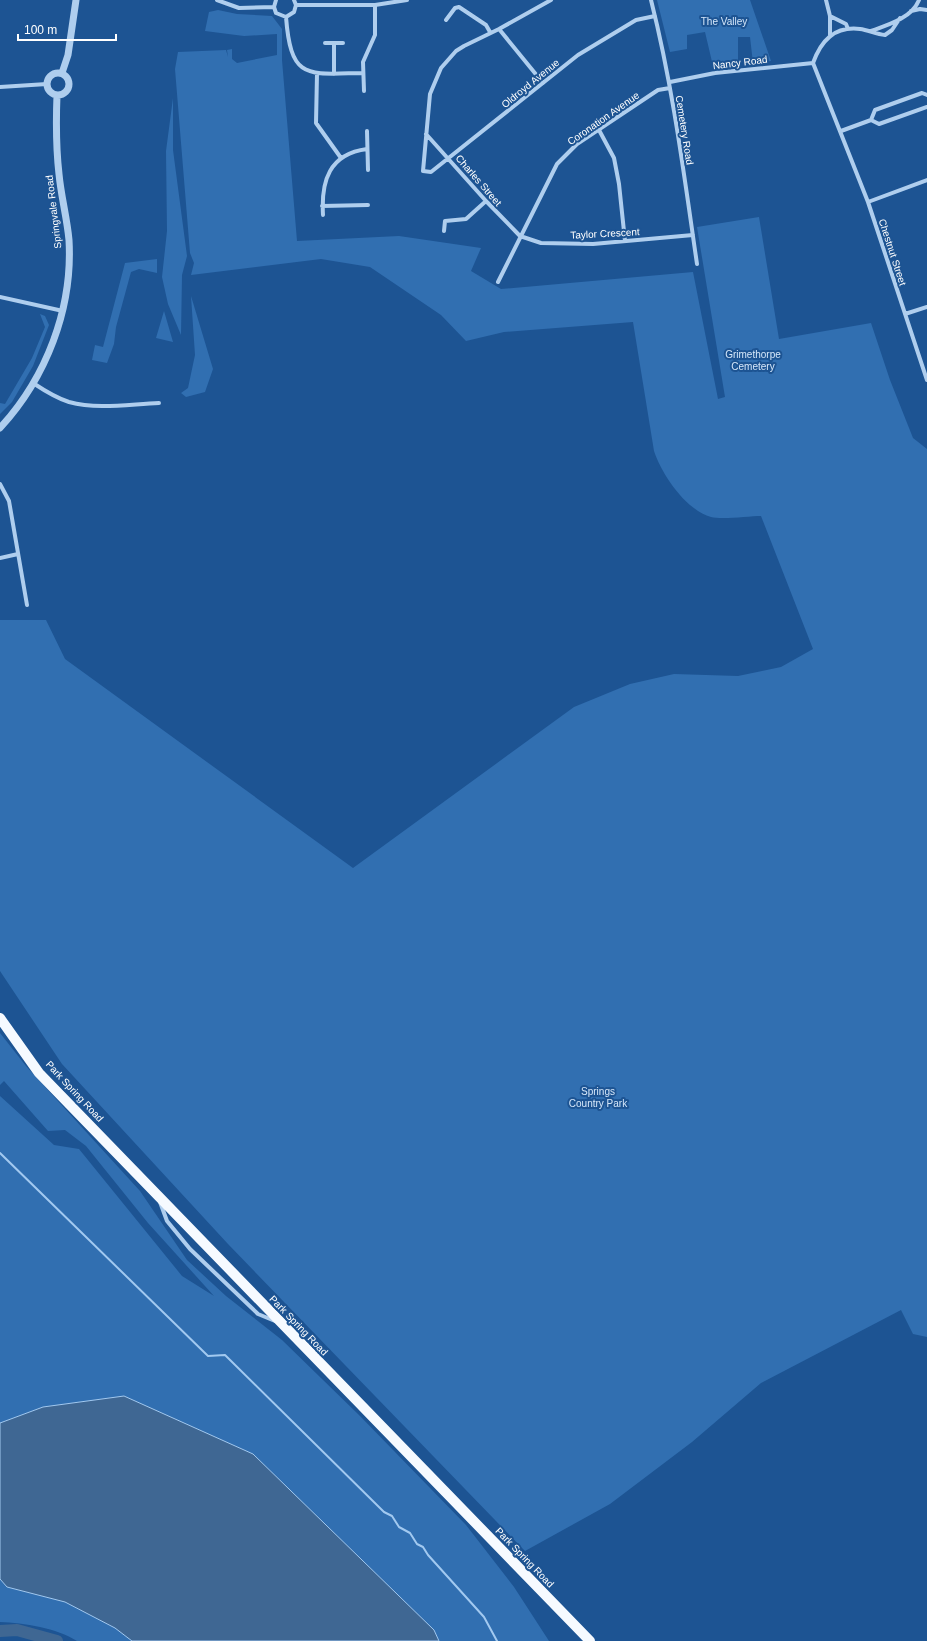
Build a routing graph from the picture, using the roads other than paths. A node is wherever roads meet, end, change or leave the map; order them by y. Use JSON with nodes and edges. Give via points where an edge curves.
{"nodes":[{"id":1,"x":76,"y":0,"type":"edge"},
{"id":2,"x":217,"y":0,"type":"edge"},
{"id":3,"x":276,"y":0,"type":"edge"},
{"id":4,"x":294,"y":0,"type":"edge"},
{"id":5,"x":407,"y":0,"type":"edge"},
{"id":6,"x":551,"y":0,"type":"edge"},
{"id":7,"x":651,"y":0,"type":"edge"},
{"id":8,"x":826,"y":0,"type":"edge"},
{"id":9,"x":919,"y":0,"type":"edge"},
{"id":10,"x":296,"y":5,"type":"junction"},
{"id":11,"x":375,"y":5,"type":"junction"},
{"id":12,"x":274,"y":7,"type":"junction"},
{"id":13,"x":927,"y":10,"type":"edge"},
{"id":14,"x":911,"y":11,"type":"junction"},
{"id":15,"x":655,"y":16,"type":"junction"},
{"id":16,"x":830,"y":16,"type":"junction"},
{"id":17,"x":286,"y":17,"type":"junction"},
{"id":18,"x":900,"y":18,"type":"junction"},
{"id":19,"x":446,"y":20,"type":"dead end"},
{"id":20,"x":499,"y":29,"type":"junction"},
{"id":21,"x":848,"y":29,"type":"junction"},
{"id":22,"x":870,"y":31,"type":"junction"},
{"id":23,"x":490,"y":32,"type":"junction"},
{"id":24,"x":830,"y":35,"type":"junction"},
{"id":25,"x":325,"y":43,"type":"dead end"},
{"id":26,"x":334,"y":43,"type":"junction"},
{"id":27,"x":343,"y":43,"type":"dead end"},
{"id":28,"x":813,"y":63,"type":"junction"},
{"id":29,"x":62,"y":73,"type":"junction"},
{"id":30,"x":363,"y":73,"type":"junction"},
{"id":31,"x":317,"y":74,"type":"junction"},
{"id":32,"x":334,"y":74,"type":"junction"},
{"id":33,"x":670,"y":82,"type":"junction"},
{"id":34,"x":543,"y":83,"type":"junction"},
{"id":35,"x":47,"y":84,"type":"junction"},
{"id":36,"x":0,"y":88,"type":"edge"},
{"id":37,"x":670,"y":88,"type":"junction"},
{"id":38,"x":364,"y":91,"type":"dead end"},
{"id":39,"x":57,"y":95,"type":"junction"},
{"id":40,"x":927,"y":95,"type":"edge"},
{"id":41,"x":927,"y":107,"type":"edge"},
{"id":42,"x":871,"y":120,"type":"junction"},
{"id":43,"x":599,"y":130,"type":"junction"},
{"id":44,"x":367,"y":131,"type":"dead end"},
{"id":45,"x":841,"y":131,"type":"junction"},
{"id":46,"x":426,"y":134,"type":"junction"},
{"id":47,"x":367,"y":149,"type":"junction"},
{"id":48,"x":341,"y":158,"type":"junction"},
{"id":49,"x":449,"y":158,"type":"junction"},
{"id":50,"x":368,"y":170,"type":"dead end"},
{"id":51,"x":927,"y":180,"type":"edge"},
{"id":52,"x":486,"y":201,"type":"junction"},
{"id":53,"x":868,"y":202,"type":"junction"},
{"id":54,"x":322,"y":206,"type":"junction"},
{"id":55,"x":368,"y":206,"type":"dead end"},
{"id":56,"x":323,"y":215,"type":"dead end"},
{"id":57,"x":444,"y":231,"type":"dead end"},
{"id":58,"x":693,"y":235,"type":"junction"},
{"id":59,"x":520,"y":236,"type":"junction"},
{"id":60,"x":625,"y":241,"type":"junction"},
{"id":61,"x":697,"y":264,"type":"dead end"},
{"id":62,"x":498,"y":282,"type":"dead end"},
{"id":63,"x":0,"y":297,"type":"edge"},
{"id":64,"x":927,"y":307,"type":"edge"},
{"id":65,"x":63,"y":311,"type":"junction"},
{"id":66,"x":905,"y":314,"type":"junction"},
{"id":67,"x":927,"y":380,"type":"edge"},
{"id":68,"x":34,"y":383,"type":"junction"},
{"id":69,"x":159,"y":403,"type":"dead end"},
{"id":70,"x":0,"y":428,"type":"edge"},
{"id":71,"x":0,"y":484,"type":"edge"},
{"id":72,"x":18,"y":554,"type":"junction"},
{"id":73,"x":0,"y":558,"type":"edge"},
{"id":74,"x":27,"y":605,"type":"dead end"},
{"id":75,"x":0,"y":1018,"type":"edge"},
{"id":76,"x":590,"y":1641,"type":"edge"}],
"edges":[{"from":1,"to":29,"type":"street","via":[[68,55]]},
{"from":2,"to":12,"type":"street","via":[[239,8]]},
{"from":3,"to":12,"type":"street"},
{"from":4,"to":10,"type":"street"},
{"from":5,"to":11,"type":"street"},
{"from":6,"to":20,"type":"street"},
{"from":7,"to":15,"type":"street","name":"Cemetery Road"},
{"from":8,"to":16,"type":"street"},
{"from":9,"to":14,"type":"street"},
{"from":10,"to":11,"type":"street"},
{"from":10,"to":17,"type":"street","via":[[294,12]]},
{"from":11,"to":30,"type":"street","via":[[375,35],[364,55]]},
{"from":12,"to":17,"type":"street","via":[[279,15]]},
{"from":13,"to":14,"type":"street"},
{"from":14,"to":18,"type":"street"},
{"from":15,"to":33,"type":"street","name":"Cemetery Road"},
{"from":15,"to":34,"type":"street","name":"Oldroyd Avenue","via":[[630,23],[578,55]]},
{"from":16,"to":21,"type":"street","via":[[846,24]]},
{"from":16,"to":24,"type":"street"},
{"from":17,"to":31,"type":"street","via":[[292,55],[307,71]]},
{"from":18,"to":22,"type":"street","via":[[889,25]]},
{"from":18,"to":22,"type":"street","via":[[890,32],[879,34]]},
{"from":19,"to":23,"type":"street","via":[[455,8],[459,7],[486,25]]},
{"from":20,"to":23,"type":"street"},
{"from":20,"to":34,"type":"street"},
{"from":21,"to":22,"type":"street"},
{"from":21,"to":24,"type":"street"},
{"from":23,"to":46,"type":"street","via":[[456,51],[441,68],[430,94]]},
{"from":24,"to":28,"type":"street","via":[[818,50]]},
{"from":25,"to":26,"type":"street"},
{"from":26,"to":27,"type":"street"},
{"from":26,"to":32,"type":"street"},
{"from":28,"to":33,"type":"street","name":"Nancy Road","via":[[715,73]]},
{"from":28,"to":45,"type":"street"},
{"from":29,"to":35,"type":"street","via":[[50,76]]},
{"from":29,"to":39,"type":"street","via":[[69,80],[69,86],[66,92]]},
{"from":30,"to":32,"type":"street"},
{"from":30,"to":38,"type":"street"},
{"from":31,"to":32,"type":"street"},
{"from":31,"to":48,"type":"street","via":[[316,123]]},
{"from":33,"to":37,"type":"street","name":"Cemetery Road"},
{"from":34,"to":49,"type":"street","name":"Oldroyd Avenue"},
{"from":35,"to":36,"type":"street"},
{"from":35,"to":39,"type":"street","via":[[49,90]]},
{"from":37,"to":43,"type":"street","name":"Coronation Avenue","via":[[658,90]]},
{"from":37,"to":58,"type":"street","name":"Cemetery Road"},
{"from":39,"to":65,"type":"street","name":"Springvale Road","via":[[59,174],[69,239]]},
{"from":40,"to":42,"type":"street","via":[[922,93],[875,110]]},
{"from":41,"to":42,"type":"street","via":[[880,124]]},
{"from":42,"to":45,"type":"street"},
{"from":43,"to":59,"type":"street","name":"Coronation Avenue","via":[[577,144],[557,164]]},
{"from":43,"to":60,"type":"street","via":[[614,158]]},
{"from":44,"to":47,"type":"street"},
{"from":45,"to":53,"type":"street","name":"Chestnut Street"},
{"from":46,"to":49,"type":"street","name":"Charles Street"},
{"from":46,"to":49,"type":"street","name":"Oldroyd Avenue","via":[[424,171],[431,172]]},
{"from":47,"to":48,"type":"street"},
{"from":47,"to":50,"type":"street"},
{"from":48,"to":54,"type":"street","via":[[324,181]]},
{"from":49,"to":52,"type":"street","name":"Charles Street"},
{"from":51,"to":53,"type":"street"},
{"from":52,"to":57,"type":"street","via":[[466,220],[445,221]]},
{"from":52,"to":59,"type":"street","name":"Charles Street"},
{"from":53,"to":66,"type":"street","name":"Chestnut Street"},
{"from":54,"to":55,"type":"street"},
{"from":54,"to":56,"type":"street"},
{"from":58,"to":60,"type":"street","name":"Taylor Crescent"},
{"from":58,"to":61,"type":"street","name":"Cemetery Road"},
{"from":59,"to":60,"type":"street","name":"Taylor Crescent","via":[[541,243],[593,244]]},
{"from":59,"to":62,"type":"street","name":"Coronation Avenue"},
{"from":63,"to":65,"type":"street"},
{"from":64,"to":66,"type":"street"},
{"from":65,"to":68,"type":"street","name":"Springvale Road","via":[[50,350]]},
{"from":66,"to":67,"type":"street","name":"Chestnut Street"},
{"from":68,"to":69,"type":"street","via":[[63,400],[92,406]]},
{"from":68,"to":70,"type":"street","name":"Springvale Road","via":[[17,409]]},
{"from":71,"to":72,"type":"street","via":[[9,501]]},
{"from":72,"to":73,"type":"street"},
{"from":72,"to":74,"type":"street"},
{"from":75,"to":76,"type":"main road","name":"Park Spring Road","via":[[39,1073]]}]}
